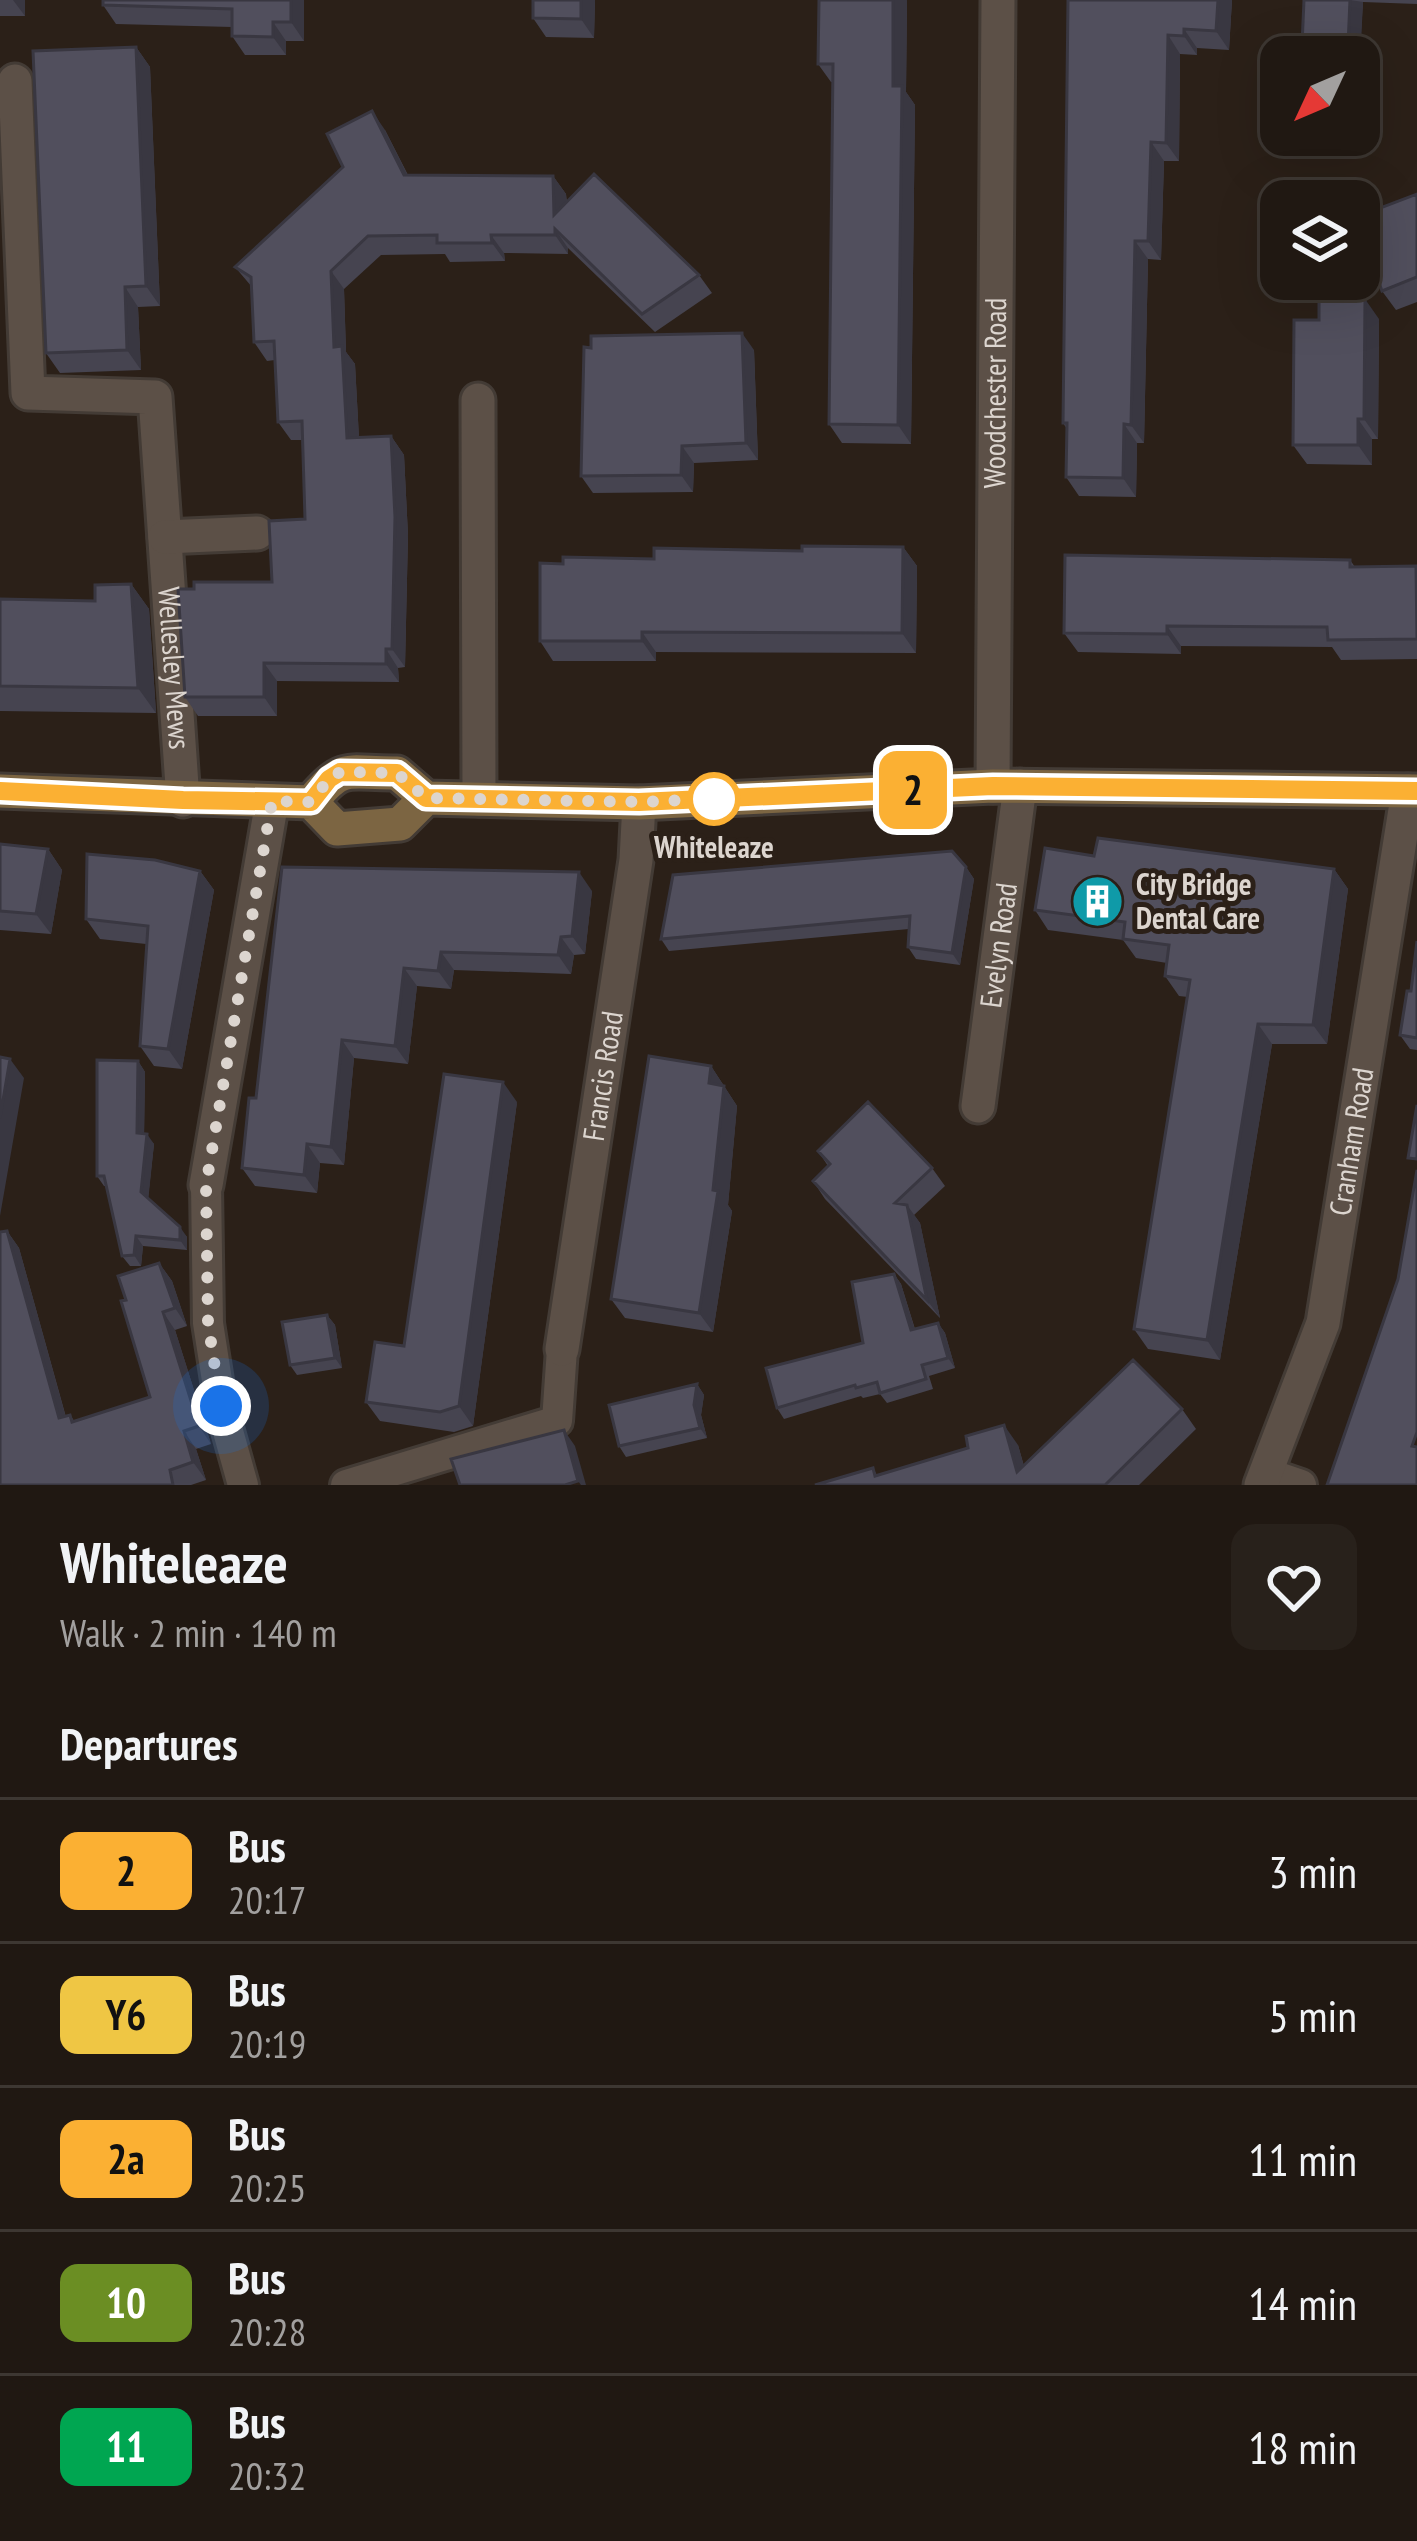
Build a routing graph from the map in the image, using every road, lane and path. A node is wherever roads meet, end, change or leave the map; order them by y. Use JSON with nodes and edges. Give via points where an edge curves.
{"nodes":[{"id":1,"x":998,"y":0,"type":"edge"},
{"id":2,"x":15,"y":81,"type":"dead end"},
{"id":3,"x":478,"y":400,"type":"dead end"},
{"id":4,"x":257,"y":532,"type":"dead end"},
{"id":5,"x":165,"y":537,"type":"junction"},
{"id":6,"x":1007,"y":786,"type":"junction"},
{"id":7,"x":0,"y":791,"type":"edge"},
{"id":8,"x":1412,"y":791,"type":"edge"},
{"id":9,"x":426,"y":798,"type":"junction"},
{"id":10,"x":479,"y":799,"type":"junction"},
{"id":11,"x":183,"y":800,"type":"junction"},
{"id":12,"x":272,"y":801,"type":"junction"},
{"id":13,"x":311,"y":802,"type":"junction"},
{"id":14,"x":639,"y":802,"type":"junction"},
{"id":15,"x":978,"y":1106,"type":"dead end"},
{"id":16,"x":206,"y":1185,"type":"joint"},
{"id":17,"x":562,"y":1349,"type":"joint"},
{"id":18,"x":1263,"y":1479,"type":"edge"},
{"id":19,"x":243,"y":1485,"type":"edge"},
{"id":20,"x":346,"y":1485,"type":"edge"},
{"id":21,"x":1301,"y":1485,"type":"edge"}],
"edges":[{"from":1,"to":6,"type":"street","name":"Woodchester Road"},
{"from":2,"to":5,"type":"street","name":"Wellesley Mews","via":[[28,393],[155,397]]},
{"from":3,"to":10,"type":"street"},
{"from":4,"to":5,"type":"street"},
{"from":5,"to":11,"type":"street","name":"Wellesley Mews"},
{"from":6,"to":8,"type":"main road"},
{"from":6,"to":14,"type":"main road"},
{"from":6,"to":15,"type":"street","name":"Evelyn Road"},
{"from":7,"to":11,"type":"main road"},
{"from":8,"to":18,"type":"street","name":"Cranham Road","via":[[1323,1323]]},
{"from":9,"to":10,"type":"main road"},
{"from":9,"to":13,"type":"main road","via":[[400,824],[337,829]]},
{"from":9,"to":13,"type":"main road","via":[[397,773],[340,772]]},
{"from":10,"to":14,"type":"main road"},
{"from":11,"to":12,"type":"main road"},
{"from":12,"to":13,"type":"main road"},
{"from":12,"to":16,"type":"street"},
{"from":14,"to":17,"type":"street","name":"Francis Road","via":[[637,860]]},
{"from":16,"to":19,"type":"lane","via":[[208,1323]]},
{"from":17,"to":20,"type":"lane","via":[[557,1420]]},
{"from":18,"to":21,"type":"lane"}]}
